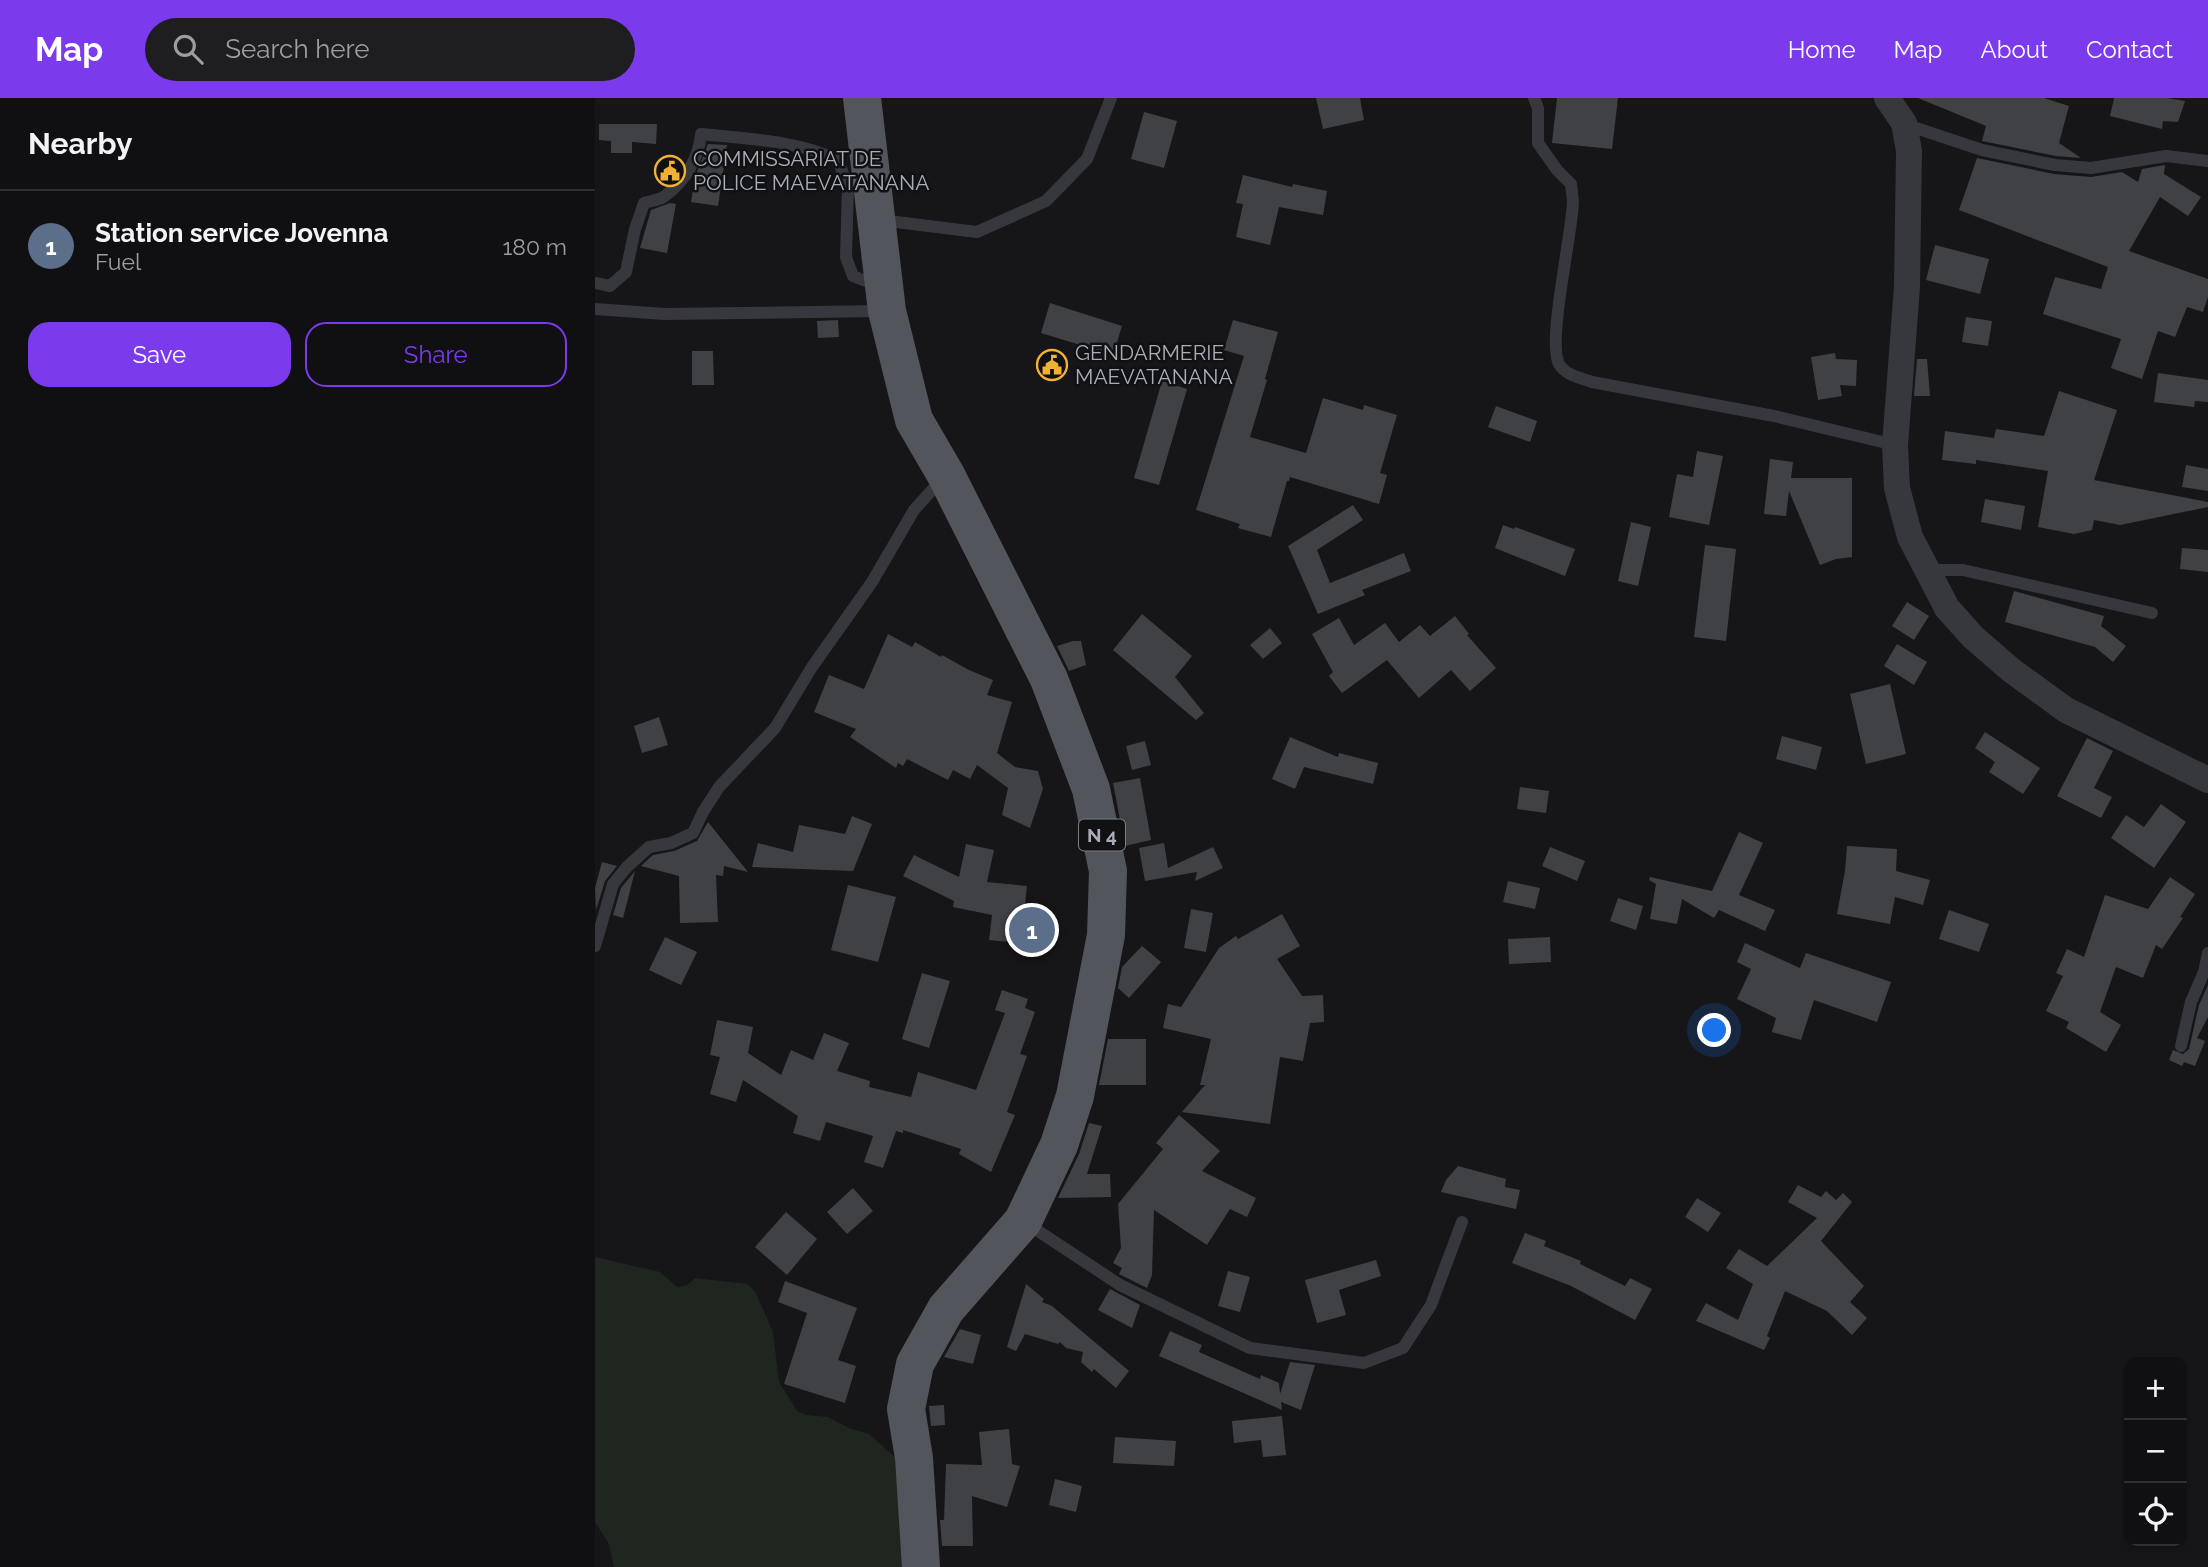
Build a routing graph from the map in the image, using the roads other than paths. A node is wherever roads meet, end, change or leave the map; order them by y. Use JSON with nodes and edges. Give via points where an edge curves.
{"nodes":[{"id":1,"x":862,"y":98,"type":"edge"},
{"id":2,"x":1111,"y":98,"type":"edge"},
{"id":3,"x":1534,"y":98,"type":"edge"},
{"id":4,"x":1887,"y":98,"type":"edge"},
{"id":5,"x":1904,"y":124,"type":"junction"},
{"id":6,"x":2208,"y":161,"type":"edge"},
{"id":7,"x":876,"y":219,"type":"junction"},
{"id":8,"x":595,"y":283,"type":"edge"},
{"id":9,"x":886,"y":296,"type":"junction"},
{"id":10,"x":595,"y":309,"type":"edge"},
{"id":11,"x":1895,"y":445,"type":"junction"},
{"id":12,"x":946,"y":475,"type":"junction"},
{"id":13,"x":1927,"y":570,"type":"junction"},
{"id":14,"x":2152,"y":612,"type":"dead end"},
{"id":15,"x":2208,"y":780,"type":"edge"},
{"id":16,"x":595,"y":946,"type":"edge"},
{"id":17,"x":2208,"y":953,"type":"edge"},
{"id":18,"x":2181,"y":1046,"type":"dead end"},
{"id":19,"x":1023,"y":1221,"type":"junction"},
{"id":20,"x":1462,"y":1223,"type":"dead end"},
{"id":21,"x":921,"y":1567,"type":"edge"}],
"edges":[{"from":1,"to":7,"type":"main road","number":"N 4"},
{"from":2,"to":7,"type":"lane","via":[[1087,159],[1046,201],[977,232]]},
{"from":3,"to":11,"type":"lane","via":[[1538,143],[1571,184],[1573,202],[1555,329],[1560,366],[1592,382],[1775,416]]},
{"from":4,"to":5,"type":"street"},
{"from":5,"to":6,"type":"lane","via":[[1973,148],[2055,165],[2091,168],[2166,156]]},
{"from":5,"to":11,"type":"street","via":[[1909,151],[1907,287]]},
{"from":7,"to":9,"type":"main road","number":"N 4"},
{"from":8,"to":9,"type":"lane","via":[[610,286],[626,272],[644,204],[664,198],[689,170],[701,134],[821,152],[838,160],[848,187],[846,257],[853,276]]},
{"from":9,"to":10,"type":"lane","via":[[664,314]]},
{"from":9,"to":12,"type":"main road","number":"N 4","via":[[914,420]]},
{"from":11,"to":13,"type":"street","via":[[1897,488],[1910,537]]},
{"from":12,"to":16,"type":"lane","via":[[914,510],[775,727],[719,787],[693,833],[649,847],[613,884]]},
{"from":12,"to":19,"type":"main road","number":"N 4","via":[[1049,679],[1091,789],[1108,871],[1106,935],[1075,1096],[1059,1145]]},
{"from":13,"to":14,"type":"lane","via":[[1962,570]]},
{"from":13,"to":15,"type":"street","via":[[1947,608],[2011,670],[2066,710]]},
{"from":17,"to":18,"type":"lane"},
{"from":19,"to":20,"type":"lane","via":[[1120,1285],[1250,1348],[1364,1363],[1403,1348],[1431,1305]]},
{"from":19,"to":21,"type":"main road","number":"N 4","via":[[946,1309],[915,1364],[906,1409]]}]}
